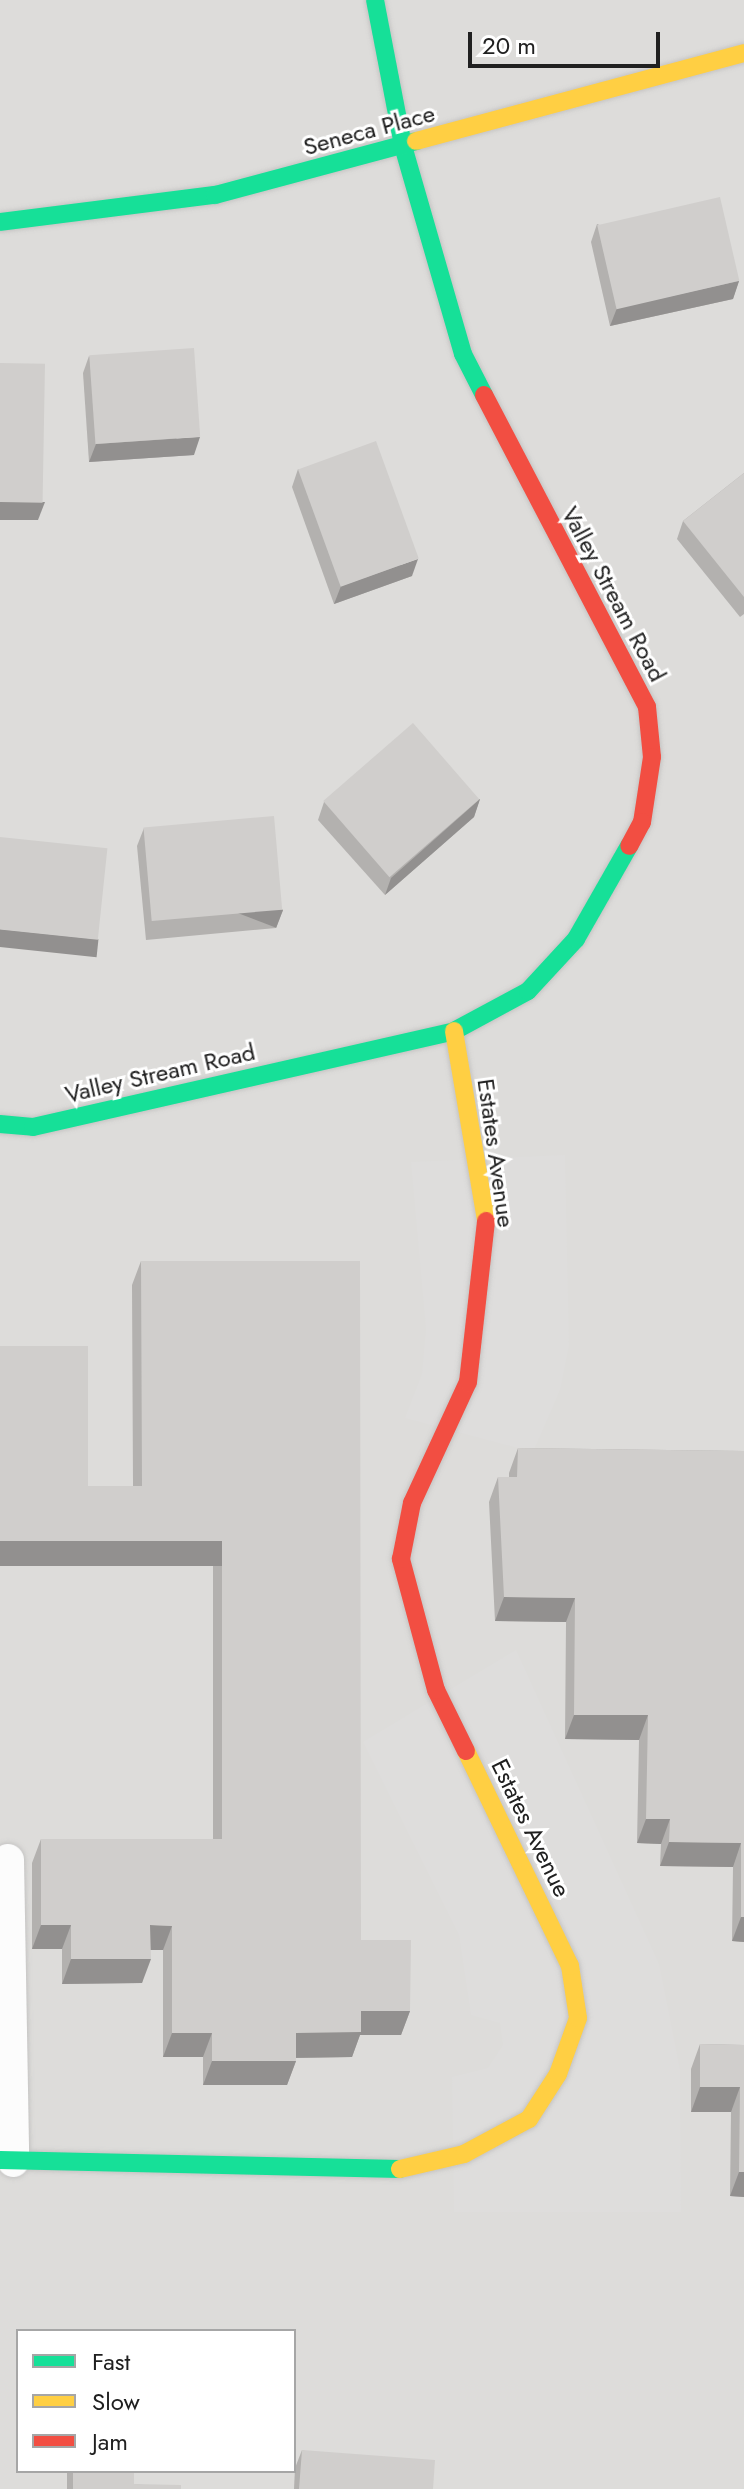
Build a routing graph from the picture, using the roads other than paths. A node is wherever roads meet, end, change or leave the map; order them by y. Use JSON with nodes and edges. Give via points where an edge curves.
{"nodes":[{"id":1,"x":375,"y":0,"type":"edge"},
{"id":2,"x":744,"y":53,"type":"edge"},
{"id":3,"x":403,"y":146,"type":"junction"},
{"id":4,"x":0,"y":222,"type":"edge"},
{"id":5,"x":454,"y":1031,"type":"junction"},
{"id":6,"x":0,"y":1124,"type":"edge"},
{"id":7,"x":8,"y":1860,"type":"dead end"},
{"id":8,"x":6,"y":2161,"type":"edge"}],
"edges":[{"from":1,"to":3,"type":"street","name":"Valley Stream Road"},
{"from":2,"to":3,"type":"street","name":"Seneca Place"},
{"from":3,"to":4,"type":"street","name":"Seneca Place","via":[[215,195]]},
{"from":3,"to":5,"type":"street","name":"Valley Stream Road","via":[[463,354],[509,451],[634,672],[652,757],[642,822],[576,939],[528,991]]},
{"from":5,"to":6,"type":"street","name":"Valley Stream Road","via":[[33,1127]]},
{"from":5,"to":8,"type":"street","name":"Estates Avenue","via":[[486,1219],[477,1330],[468,1382],[412,1503],[401,1559],[436,1690],[570,1966],[578,2018],[558,2074],[529,2119],[464,2154],[396,2170]]},
{"from":7,"to":8,"type":"lane"}]}
